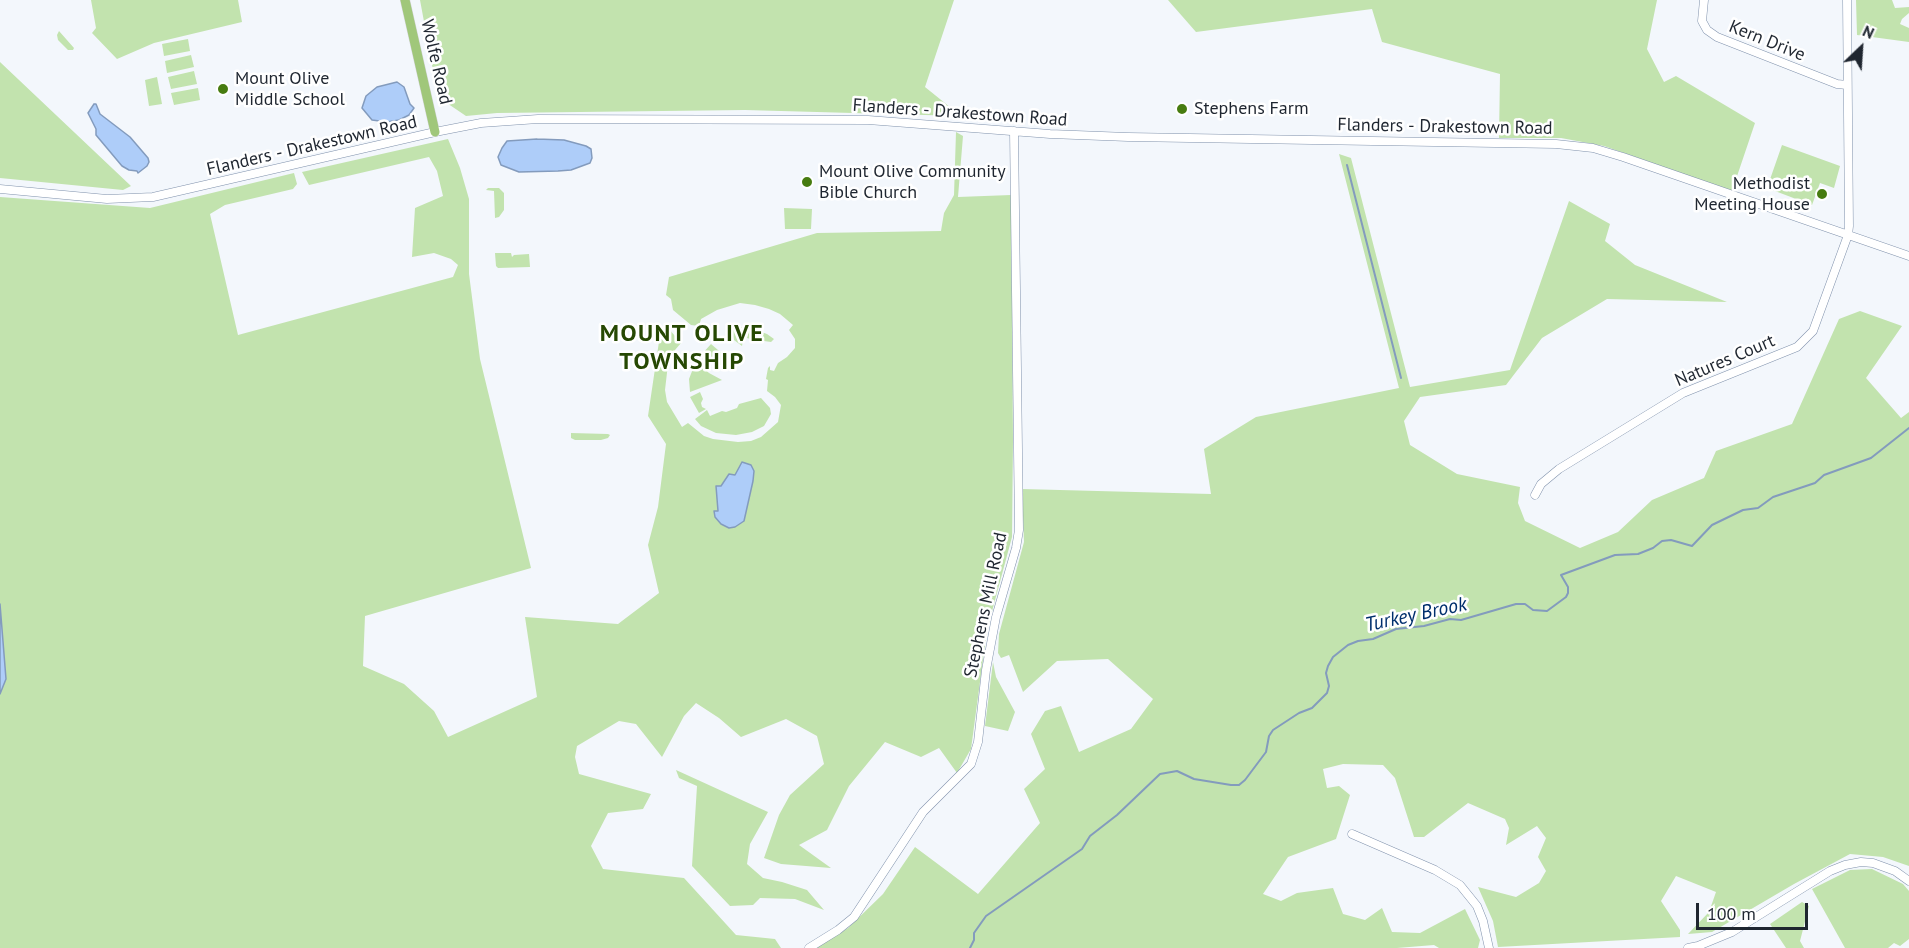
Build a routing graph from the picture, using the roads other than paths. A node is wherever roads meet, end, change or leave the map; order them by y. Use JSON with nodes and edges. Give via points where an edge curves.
{"nodes":[{"id":1,"x":405,"y":0,"type":"edge"},
{"id":2,"x":1704,"y":0,"type":"edge"},
{"id":3,"x":1847,"y":0,"type":"edge"},
{"id":4,"x":1847,"y":85,"type":"junction"},
{"id":5,"x":1014,"y":131,"type":"junction"},
{"id":6,"x":435,"y":132,"type":"junction"},
{"id":7,"x":0,"y":189,"type":"edge"},
{"id":8,"x":1848,"y":235,"type":"junction"},
{"id":9,"x":1909,"y":256,"type":"edge"},
{"id":10,"x":1534,"y":495,"type":"dead end"},
{"id":11,"x":1352,"y":834,"type":"dead end"},
{"id":12,"x":1909,"y":881,"type":"edge"},
{"id":13,"x":809,"y":948,"type":"edge"},
{"id":14,"x":1489,"y":948,"type":"edge"},
{"id":15,"x":1688,"y":948,"type":"edge"}],
"edges":[{"from":1,"to":6,"type":"main road","name":"Wolfe Road"},
{"from":2,"to":4,"type":"street","name":"Kern Drive","via":[[1702,21],[1717,37]]},
{"from":3,"to":4,"type":"street","name":"Natures Court"},
{"from":4,"to":8,"type":"street","name":"Natures Court"},
{"from":5,"to":6,"type":"street","name":"Flanders - Drakestown Road","via":[[868,120],[538,119],[481,123]]},
{"from":5,"to":8,"type":"street","name":"Flanders - Drakestown Road","via":[[1128,137],[1573,145],[1635,161]]},
{"from":5,"to":13,"type":"street","name":"Stephens Mill Road","via":[[1018,530],[994,626],[978,742],[971,764],[923,812],[854,916]]},
{"from":6,"to":7,"type":"street","name":"Flanders - Drakestown Road","via":[[153,197],[107,199]]},
{"from":8,"to":9,"type":"street","name":"Flanders - Drakestown Road"},
{"from":8,"to":10,"type":"street","name":"Natures Court","via":[[1818,323],[1802,343],[1683,393],[1559,469]]},
{"from":11,"to":14,"type":"street","via":[[1460,885],[1484,921]]},
{"from":12,"to":15,"type":"street","via":[[1873,863],[1845,865],[1732,932]]}]}
